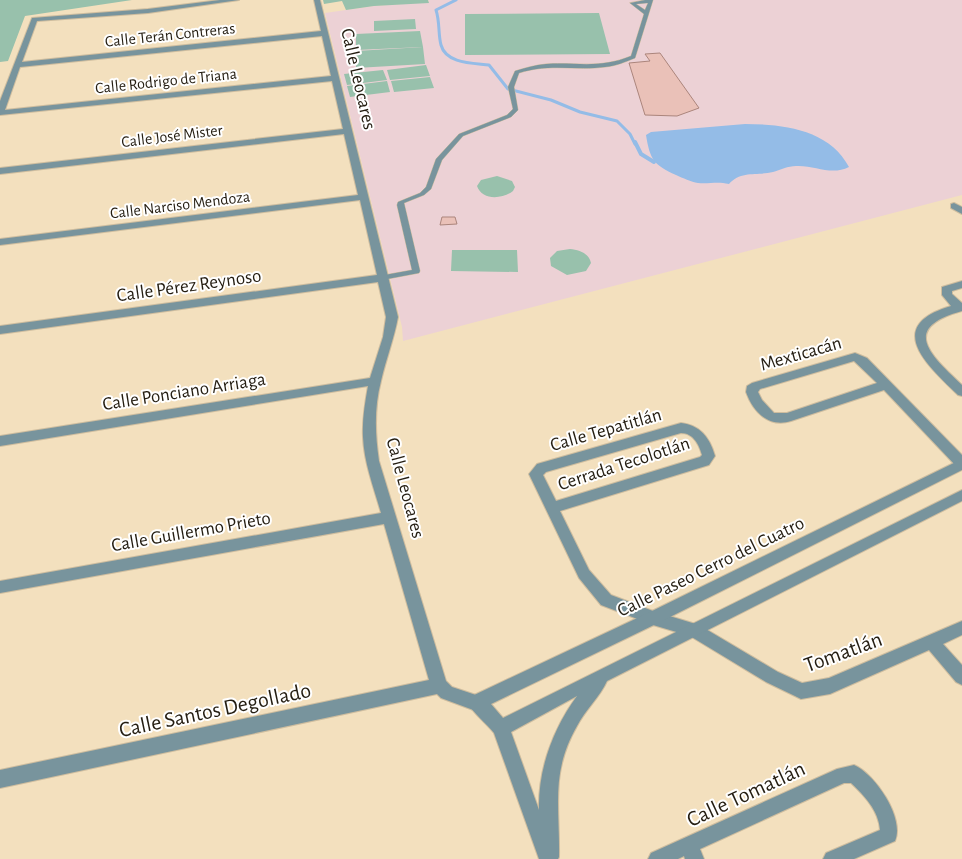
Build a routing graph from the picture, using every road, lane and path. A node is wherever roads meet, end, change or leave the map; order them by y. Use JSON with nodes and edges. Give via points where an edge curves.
{"nodes":[{"id":1,"x":236,"y":0,"type":"edge"},
{"id":2,"x":317,"y":0,"type":"edge"},
{"id":3,"x":650,"y":1,"type":"edge"},
{"id":4,"x":646,"y":13,"type":"junction"},
{"id":5,"x":325,"y":33,"type":"junction"},
{"id":6,"x":17,"y":65,"type":"junction"},
{"id":7,"x":336,"y":78,"type":"junction"},
{"id":8,"x":0,"y":112,"type":"edge"},
{"id":9,"x":348,"y":130,"type":"junction"},
{"id":10,"x":0,"y":171,"type":"edge"},
{"id":11,"x":364,"y":197,"type":"junction"},
{"id":12,"x":0,"y":242,"type":"edge"},
{"id":13,"x":382,"y":278,"type":"junction"},
{"id":14,"x":962,"y":284,"type":"edge"},
{"id":15,"x":960,"y":307,"type":"edge"},
{"id":16,"x":0,"y":330,"type":"edge"},
{"id":17,"x":375,"y":381,"type":"junction"},
{"id":18,"x":885,"y":385,"type":"junction"},
{"id":19,"x":962,"y":392,"type":"edge"},
{"id":20,"x":688,"y":428,"type":"joint"},
{"id":21,"x":0,"y":441,"type":"edge"},
{"id":22,"x":962,"y":464,"type":"edge"},
{"id":23,"x":536,"y":474,"type":"joint"},
{"id":24,"x":962,"y":495,"type":"edge"},
{"id":25,"x":550,"y":508,"type":"junction"},
{"id":26,"x":390,"y":517,"type":"junction"},
{"id":27,"x":0,"y":587,"type":"edge"},
{"id":28,"x":654,"y":618,"type":"junction"},
{"id":29,"x":962,"y":628,"type":"edge"},
{"id":30,"x":694,"y":630,"type":"junction"},
{"id":31,"x":932,"y":642,"type":"junction"},
{"id":32,"x":604,"y":675,"type":"junction"},
{"id":33,"x":962,"y":677,"type":"edge"},
{"id":34,"x":439,"y":686,"type":"junction"},
{"id":35,"x":476,"y":703,"type":"junction"},
{"id":36,"x":501,"y":728,"type":"junction"},
{"id":37,"x":0,"y":779,"type":"edge"},
{"id":38,"x":692,"y":852,"type":"edge"},
{"id":39,"x":549,"y":859,"type":"edge"},
{"id":40,"x":657,"y":859,"type":"edge"},
{"id":41,"x":832,"y":859,"type":"edge"}],
"edges":[{"from":1,"to":6,"type":"street","via":[[148,11],[34,19]]},
{"from":2,"to":5,"type":"street","name":"Calle Leocares"},
{"from":3,"to":4,"type":"lane"},
{"from":3,"to":4,"type":"lane","via":[[629,2]]},
{"from":4,"to":13,"type":"lane","via":[[633,57],[623,62],[601,68],[536,65],[517,72],[512,90],[516,109],[508,116],[462,135],[439,159],[429,188],[400,205],[416,271]]},
{"from":5,"to":6,"type":"street","name":"Calle Terán Contreras"},
{"from":5,"to":7,"type":"street","name":"Calle Leocares"},
{"from":6,"to":8,"type":"street"},
{"from":7,"to":8,"type":"street","name":"Calle Rodrigo de Triana"},
{"from":7,"to":9,"type":"street","name":"Calle Leocares"},
{"from":9,"to":10,"type":"street","name":"Calle José Mister"},
{"from":9,"to":11,"type":"street","name":"Calle Leocares"},
{"from":11,"to":12,"type":"street","name":"Calle Narciso Mendoza"},
{"from":11,"to":13,"type":"street","name":"Calle Leocares"},
{"from":13,"to":16,"type":"street","name":"Calle Pérez Reynoso"},
{"from":13,"to":17,"type":"street","name":"Calle Leocares","via":[[392,317]]},
{"from":14,"to":15,"type":"street","via":[[946,289],[947,296]]},
{"from":15,"to":19,"type":"street","via":[[931,318],[919,335],[935,366]]},
{"from":17,"to":21,"type":"street","name":"Calle Ponciano Arriaga"},
{"from":17,"to":26,"type":"street","name":"Calle Leocares","via":[[369,438]]},
{"from":18,"to":18,"type":"street","name":"Mexticacán","via":[[863,361],[855,357],[756,386],[751,388],[751,394],[770,416],[778,419]]},
{"from":18,"to":22,"type":"street","name":"Mexticacán"},
{"from":20,"to":23,"type":"street","name":"Calle Tepatitlán","via":[[542,468]]},
{"from":20,"to":25,"type":"street","name":"Cerrada Tecolotlán","via":[[696,432],[709,456],[704,461]]},
{"from":22,"to":28,"type":"street","name":"Calle Paseo Cerro del Cuatro"},
{"from":23,"to":25,"type":"street","name":"Cerrada Tecolotlán"},
{"from":24,"to":30,"type":"street"},
{"from":25,"to":28,"type":"street","name":"Cerrada Tecolotlán","via":[[584,574],[606,600]]},
{"from":26,"to":27,"type":"street","name":"Calle Guillermo Prieto"},
{"from":26,"to":34,"type":"street","name":"Calle Leocares"},
{"from":28,"to":30,"type":"street","name":"Cerrada Tecolotlán"},
{"from":28,"to":35,"type":"street","name":"Calle Paseo Cerro del Cuatro"},
{"from":29,"to":31,"type":"street","name":"Tomatlán"},
{"from":30,"to":31,"type":"street","name":"Tomatlán","via":[[772,677],[802,691],[830,686]]},
{"from":30,"to":32,"type":"street"},
{"from":31,"to":33,"type":"street"},
{"from":32,"to":36,"type":"street"},
{"from":32,"to":39,"type":"street","via":[[564,730],[552,764],[548,795]]},
{"from":34,"to":35,"type":"street","via":[[448,693]]},
{"from":34,"to":37,"type":"street","name":"Calle Santos Degollado"},
{"from":35,"to":36,"type":"street"},
{"from":36,"to":39,"type":"street"},
{"from":38,"to":40,"type":"street","name":"Calle Tomatlán"},
{"from":38,"to":41,"type":"street","name":"Calle Tomatlán","via":[[843,775],[854,774],[886,816],[889,835]]}]}
